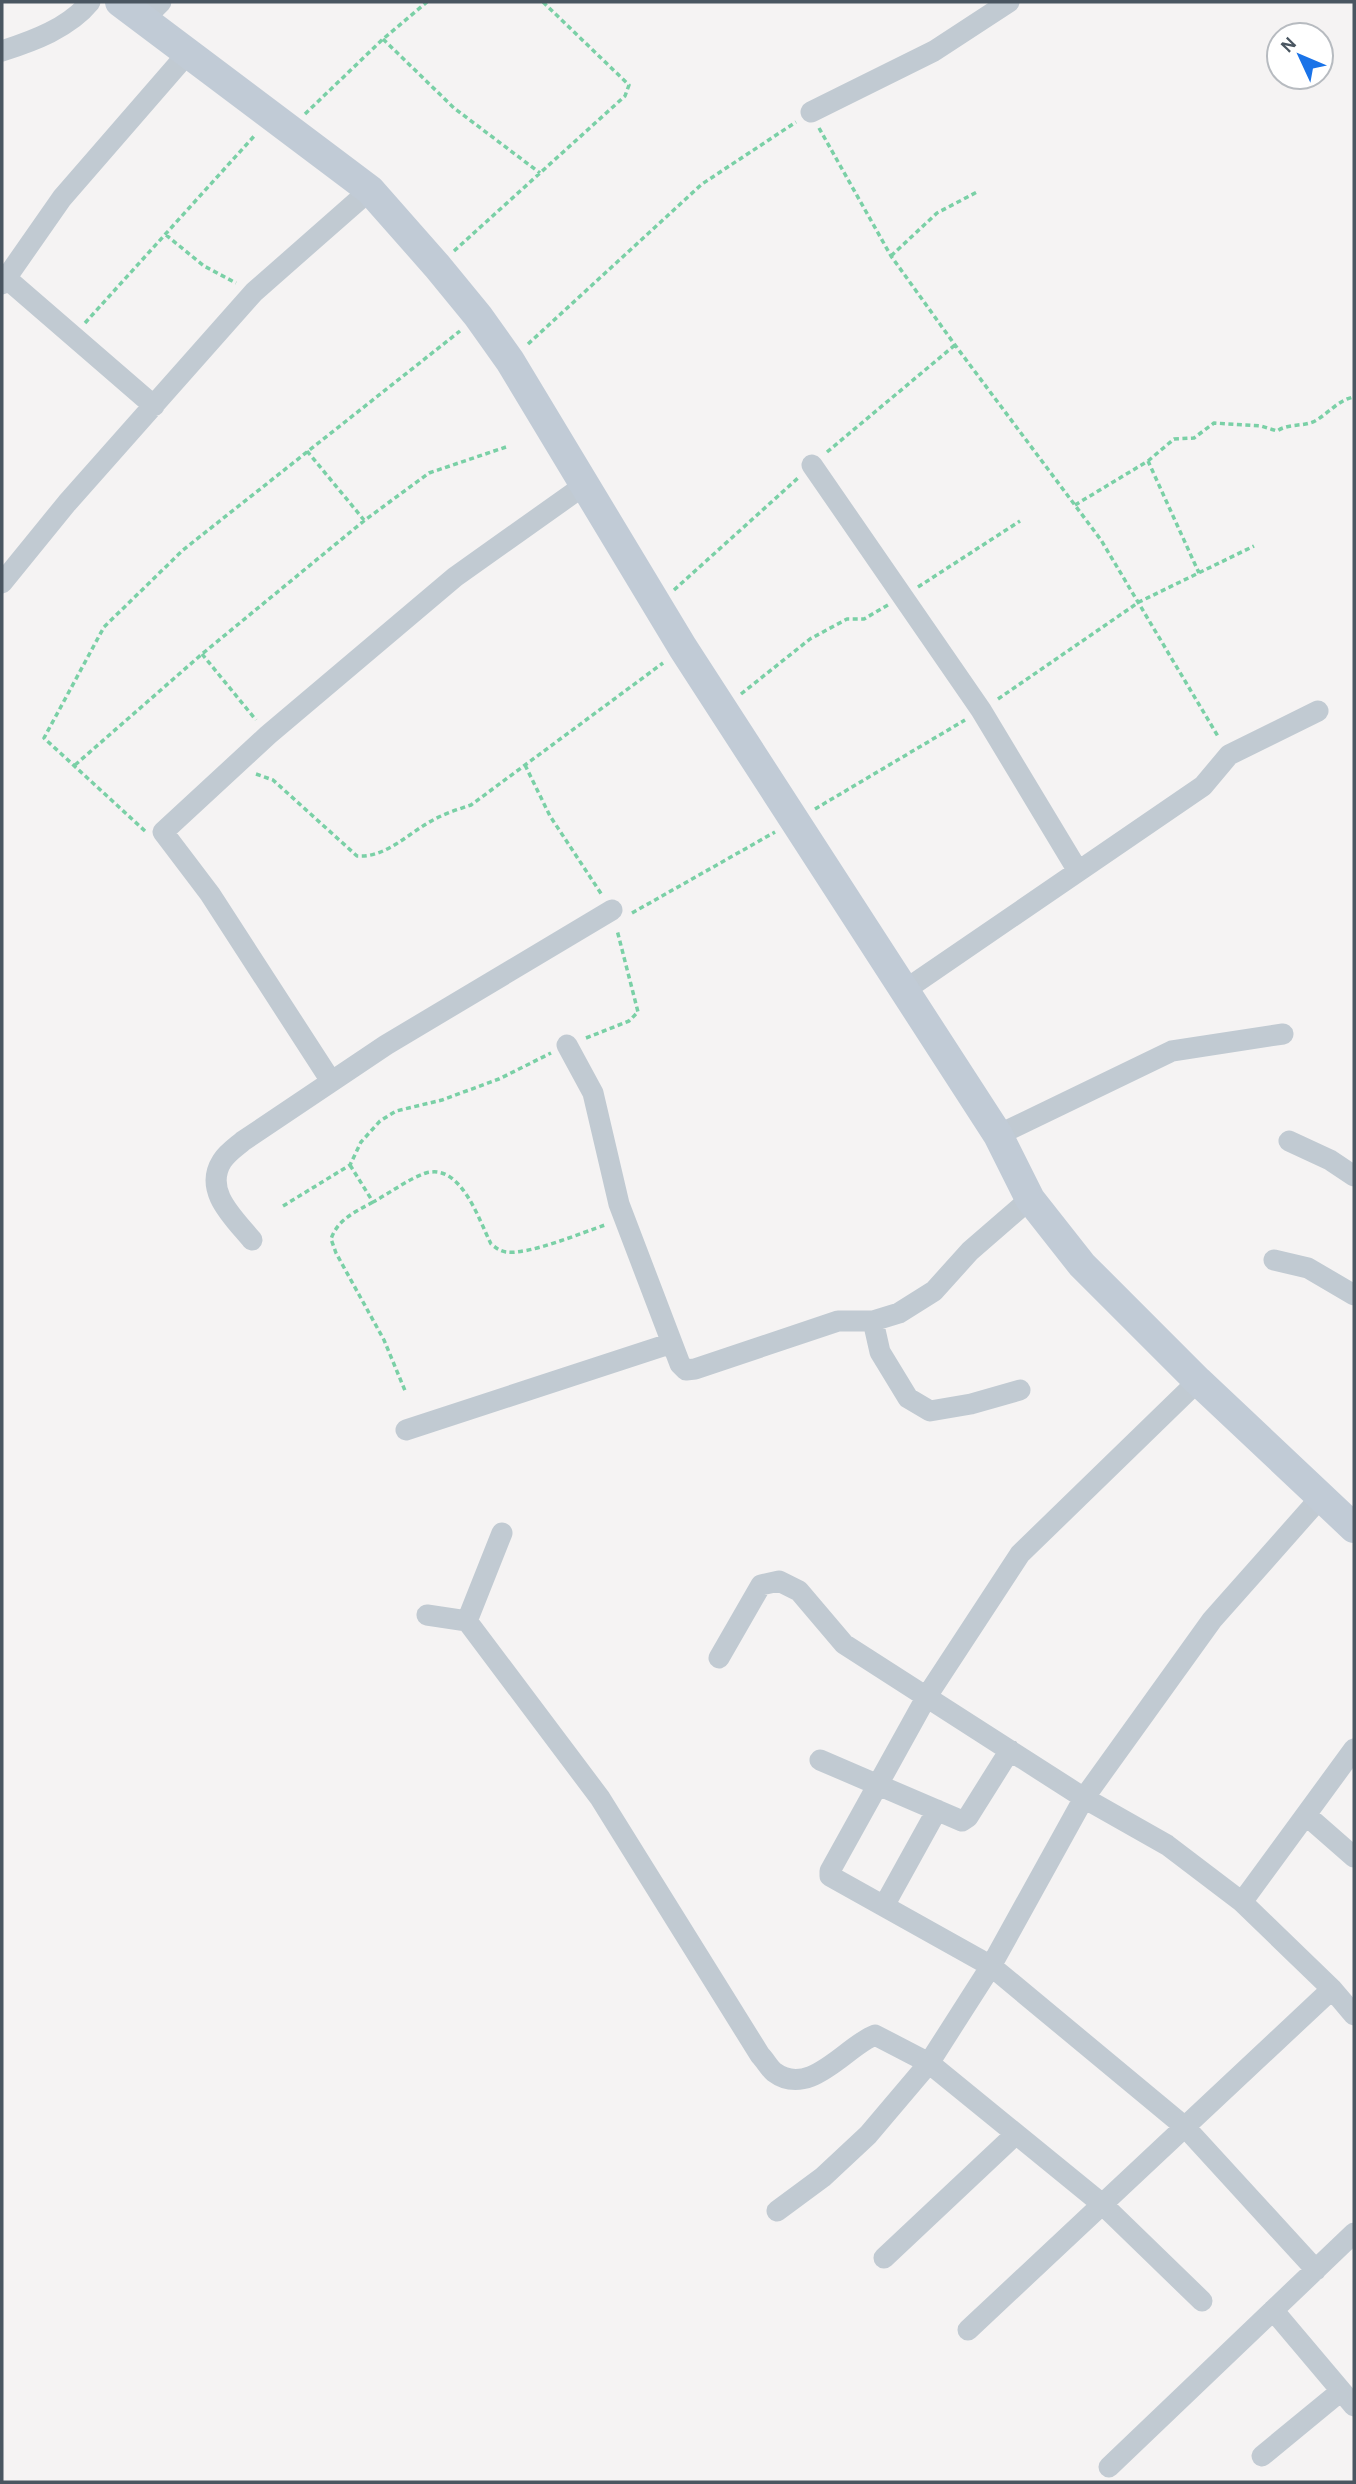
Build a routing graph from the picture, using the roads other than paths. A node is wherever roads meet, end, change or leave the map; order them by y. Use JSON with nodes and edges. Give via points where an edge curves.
{"nodes":[{"id":1,"x":90,"y":2,"type":"edge"},
{"id":2,"x":1009,"y":2,"type":"edge"},
{"id":3,"x":141,"y":8,"type":"edge"},
{"id":4,"x":2,"y":51,"type":"edge"},
{"id":5,"x":187,"y":54,"type":"junction"},
{"id":6,"x":811,"y":112,"type":"road end"},
{"id":7,"x":370,"y":190,"type":"junction"},
{"id":8,"x":4,"y":281,"type":"edge"},
{"id":9,"x":153,"y":406,"type":"junction"},
{"id":10,"x":812,"y":465,"type":"dead end"},
{"id":11,"x":586,"y":484,"type":"junction"},
{"id":12,"x":2,"y":583,"type":"edge"},
{"id":13,"x":1318,"y":711,"type":"dead end"},
{"id":14,"x":1078,"y":871,"type":"junction"},
{"id":15,"x":614,"y":916,"type":"road end"},
{"id":16,"x":905,"y":990,"type":"junction"},
{"id":17,"x":1283,"y":1034,"type":"dead end"},
{"id":18,"x":567,"y":1045,"type":"road end"},
{"id":19,"x":331,"y":1081,"type":"junction"},
{"id":20,"x":998,"y":1135,"type":"junction"},
{"id":21,"x":1289,"y":1141,"type":"dead end"},
{"id":22,"x":1354,"y":1176,"type":"edge"},
{"id":23,"x":1030,"y":1199,"type":"junction"},
{"id":24,"x":251,"y":1240,"type":"dead end"},
{"id":25,"x":1274,"y":1260,"type":"dead end"},
{"id":26,"x":1354,"y":1295,"type":"edge"},
{"id":27,"x":873,"y":1321,"type":"junction"},
{"id":28,"x":672,"y":1343,"type":"junction"},
{"id":29,"x":1198,"y":1381,"type":"junction"},
{"id":30,"x":1020,"y":1390,"type":"dead end"},
{"id":31,"x":406,"y":1430,"type":"dead end"},
{"id":32,"x":1321,"y":1497,"type":"junction"},
{"id":33,"x":1354,"y":1528,"type":"edge"},
{"id":34,"x":502,"y":1533,"type":"dead end"},
{"id":35,"x":427,"y":1615,"type":"dead end"},
{"id":36,"x":467,"y":1621,"type":"junction"},
{"id":37,"x":719,"y":1658,"type":"dead end"},
{"id":38,"x":927,"y":1696,"type":"junction"},
{"id":39,"x":1010,"y":1749,"type":"junction"},
{"id":40,"x":1354,"y":1749,"type":"edge"},
{"id":41,"x":820,"y":1760,"type":"dead end"},
{"id":42,"x":878,"y":1784,"type":"junction"},
{"id":43,"x":1084,"y":1798,"type":"junction"},
{"id":44,"x":937,"y":1810,"type":"junction"},
{"id":45,"x":1306,"y":1815,"type":"junction"},
{"id":46,"x":1354,"y":1857,"type":"edge"},
{"id":47,"x":1242,"y":1902,"type":"junction"},
{"id":48,"x":884,"y":1904,"type":"junction"},
{"id":49,"x":991,"y":1966,"type":"junction"},
{"id":50,"x":1332,"y":1989,"type":"junction"},
{"id":51,"x":1354,"y":2015,"type":"edge"},
{"id":52,"x":929,"y":2063,"type":"junction"},
{"id":53,"x":1185,"y":2127,"type":"junction"},
{"id":54,"x":1016,"y":2134,"type":"junction"},
{"id":55,"x":1102,"y":2204,"type":"junction"},
{"id":56,"x":777,"y":2211,"type":"dead end"},
{"id":57,"x":1354,"y":2233,"type":"edge"},
{"id":58,"x":884,"y":2258,"type":"dead end"},
{"id":59,"x":1316,"y":2270,"type":"junction"},
{"id":60,"x":1202,"y":2301,"type":"dead end"},
{"id":61,"x":1273,"y":2310,"type":"junction"},
{"id":62,"x":968,"y":2330,"type":"dead end"},
{"id":63,"x":1348,"y":2398,"type":"edge"},
{"id":64,"x":1262,"y":2456,"type":"dead end"},
{"id":65,"x":1109,"y":2467,"type":"dead end"}],
"edges":[{"from":1,"to":4,"type":"street","via":[[34,40]]},
{"from":2,"to":6,"type":"street","via":[[934,51]]},
{"from":3,"to":5,"type":"main road"},
{"from":5,"to":7,"type":"main road"},
{"from":5,"to":8,"type":"street","via":[[62,198]]},
{"from":7,"to":9,"type":"street","via":[[254,292]]},
{"from":7,"to":11,"type":"main road","via":[[478,316]]},
{"from":8,"to":9,"type":"street"},
{"from":9,"to":12,"type":"street"},
{"from":10,"to":14,"type":"street","via":[[981,710]]},
{"from":11,"to":16,"type":"main road","via":[[683,648]]},
{"from":11,"to":19,"type":"street","via":[[455,577],[268,735],[163,832],[210,894]]},
{"from":13,"to":14,"type":"street","via":[[1229,755],[1203,786]]},
{"from":14,"to":16,"type":"street"},
{"from":15,"to":19,"type":"street"},
{"from":16,"to":20,"type":"main road"},
{"from":17,"to":20,"type":"street","via":[[1172,1051]]},
{"from":18,"to":28,"type":"street","via":[[593,1093],[618,1204]]},
{"from":19,"to":24,"type":"street","via":[[243,1141],[217,1170],[216,1188],[227,1211]]},
{"from":20,"to":23,"type":"main road"},
{"from":21,"to":22,"type":"street"},
{"from":23,"to":27,"type":"street","via":[[970,1251],[934,1291],[899,1313]]},
{"from":23,"to":29,"type":"main road","via":[[1082,1265]]},
{"from":25,"to":26,"type":"street","via":[[1308,1268]]},
{"from":27,"to":28,"type":"street","via":[[838,1321],[686,1370]]},
{"from":27,"to":30,"type":"street","via":[[880,1352],[908,1398],[930,1411]]},
{"from":28,"to":31,"type":"street"},
{"from":29,"to":32,"type":"main road"},
{"from":29,"to":38,"type":"street","via":[[1020,1554]]},
{"from":32,"to":33,"type":"main road"},
{"from":32,"to":43,"type":"street","via":[[1212,1620]]},
{"from":34,"to":36,"type":"street"},
{"from":35,"to":36,"type":"street"},
{"from":36,"to":52,"type":"street","via":[[600,1798],[775,2072],[793,2079],[812,2076],[875,2035]]},
{"from":37,"to":38,"type":"street","via":[[761,1585],[779,1581],[799,1591],[844,1644]]},
{"from":38,"to":39,"type":"street"},
{"from":38,"to":42,"type":"street"},
{"from":39,"to":43,"type":"street"},
{"from":39,"to":44,"type":"street","via":[[965,1819]]},
{"from":40,"to":45,"type":"street"},
{"from":41,"to":42,"type":"street"},
{"from":42,"to":44,"type":"street"},
{"from":42,"to":48,"type":"street","via":[[830,1876]]},
{"from":43,"to":47,"type":"street","via":[[1167,1844]]},
{"from":43,"to":49,"type":"street"},
{"from":44,"to":48,"type":"street"},
{"from":45,"to":46,"type":"street"},
{"from":45,"to":47,"type":"street"},
{"from":47,"to":50,"type":"street"},
{"from":48,"to":49,"type":"street"},
{"from":49,"to":52,"type":"street"},
{"from":49,"to":53,"type":"street"},
{"from":50,"to":51,"type":"street"},
{"from":50,"to":53,"type":"street"},
{"from":52,"to":54,"type":"street"},
{"from":52,"to":56,"type":"street","via":[[824,2177]]},
{"from":53,"to":55,"type":"street"},
{"from":53,"to":59,"type":"street"},
{"from":54,"to":55,"type":"street"},
{"from":54,"to":58,"type":"street"},
{"from":55,"to":60,"type":"street"},
{"from":55,"to":62,"type":"street"},
{"from":57,"to":59,"type":"street"},
{"from":59,"to":61,"type":"street"},
{"from":61,"to":63,"type":"street"},
{"from":61,"to":65,"type":"street"},
{"from":63,"to":64,"type":"street"}]}
